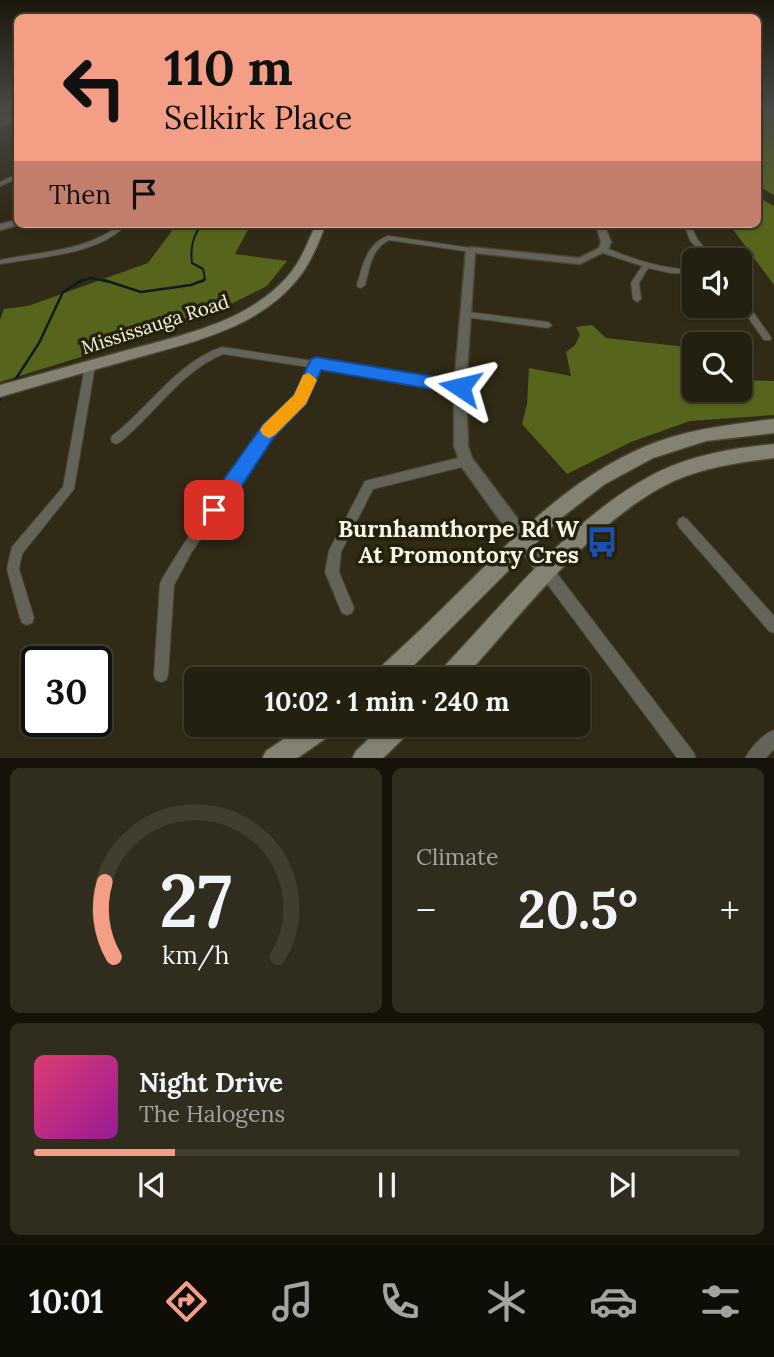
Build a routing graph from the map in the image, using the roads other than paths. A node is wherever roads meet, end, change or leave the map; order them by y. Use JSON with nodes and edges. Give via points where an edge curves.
{"nodes":[{"id":1,"x":119,"y":228,"type":"edge"},
{"id":2,"x":319,"y":228,"type":"edge"},
{"id":3,"x":601,"y":228,"type":"edge"},
{"id":4,"x":689,"y":228,"type":"edge"},
{"id":5,"x":700,"y":248,"type":"edge"},
{"id":6,"x":471,"y":250,"type":"junction"},
{"id":7,"x":603,"y":250,"type":"junction"},
{"id":8,"x":0,"y":262,"type":"edge"},
{"id":9,"x":645,"y":267,"type":"junction"},
{"id":10,"x":682,"y":272,"type":"edge"},
{"id":11,"x":361,"y":285,"type":"dead end"},
{"id":12,"x":637,"y":299,"type":"dead end"},
{"id":13,"x":468,"y":315,"type":"junction"},
{"id":14,"x":752,"y":317,"type":"edge"},
{"id":15,"x":548,"y":325,"type":"dead end"},
{"id":16,"x":767,"y":338,"type":"dead end"},
{"id":17,"x":316,"y":363,"type":"junction"},
{"id":18,"x":90,"y":366,"type":"junction"},
{"id":19,"x":460,"y":387,"type":"junction"},
{"id":20,"x":0,"y":391,"type":"edge"},
{"id":21,"x":774,"y":426,"type":"edge"},
{"id":22,"x":116,"y":439,"type":"dead end"},
{"id":23,"x":774,"y":451,"type":"edge"},
{"id":24,"x":466,"y":461,"type":"junction"},
{"id":25,"x":683,"y":523,"type":"dead end"},
{"id":26,"x":524,"y":541,"type":"junction"},
{"id":27,"x":547,"y":572,"type":"junction"},
{"id":28,"x":347,"y":608,"type":"dead end"},
{"id":29,"x":27,"y":618,"type":"dead end"},
{"id":30,"x":774,"y":626,"type":"edge"},
{"id":31,"x":396,"y":667,"type":"edge"},
{"id":32,"x":459,"y":667,"type":"edge"},
{"id":33,"x":161,"y":675,"type":"dead end"},
{"id":34,"x":307,"y":737,"type":"edge"},
{"id":35,"x":387,"y":737,"type":"edge"},
{"id":36,"x":774,"y":738,"type":"edge"},
{"id":37,"x":274,"y":758,"type":"edge"},
{"id":38,"x":364,"y":758,"type":"edge"},
{"id":39,"x":688,"y":758,"type":"edge"},
{"id":40,"x":753,"y":758,"type":"edge"}],
"edges":[{"from":1,"to":8,"type":"street","via":[[83,245]]},
{"from":2,"to":18,"type":"main road","name":"Mississauga Road","via":[[299,271],[250,313],[215,329]]},
{"from":3,"to":7,"type":"street","via":[[606,242]]},
{"from":4,"to":5,"type":"street"},
{"from":6,"to":7,"type":"street","via":[[572,261]]},
{"from":6,"to":11,"type":"street","via":[[388,238],[378,241]]},
{"from":6,"to":13,"type":"street"},
{"from":7,"to":9,"type":"street"},
{"from":9,"to":10,"type":"street"},
{"from":9,"to":12,"type":"street","via":[[635,283]]},
{"from":13,"to":15,"type":"street"},
{"from":13,"to":19,"type":"street"},
{"from":14,"to":16,"type":"street"},
{"from":17,"to":19,"type":"street"},
{"from":17,"to":22,"type":"street","via":[[222,350],[207,355]]},
{"from":17,"to":33,"type":"street","via":[[300,399],[268,431],[167,584]]},
{"from":18,"to":20,"type":"main road","name":"Mississauga Road"},
{"from":18,"to":29,"type":"street","via":[[68,489],[16,551],[13,569]]},
{"from":19,"to":24,"type":"street","via":[[461,446]]},
{"from":21,"to":26,"type":"main road","via":[[693,436],[633,457],[569,498]]},
{"from":23,"to":27,"type":"main road","via":[[711,461],[652,483],[609,511]]},
{"from":24,"to":26,"type":"street"},
{"from":24,"to":28,"type":"street","via":[[369,485],[335,551],[332,572]]},
{"from":25,"to":30,"type":"street"},
{"from":26,"to":27,"type":"street"},
{"from":26,"to":31,"type":"main road"},
{"from":27,"to":32,"type":"main road"},
{"from":27,"to":39,"type":"street"},
{"from":34,"to":37,"type":"main road"},
{"from":35,"to":38,"type":"main road"},
{"from":36,"to":40,"type":"street"}]}
